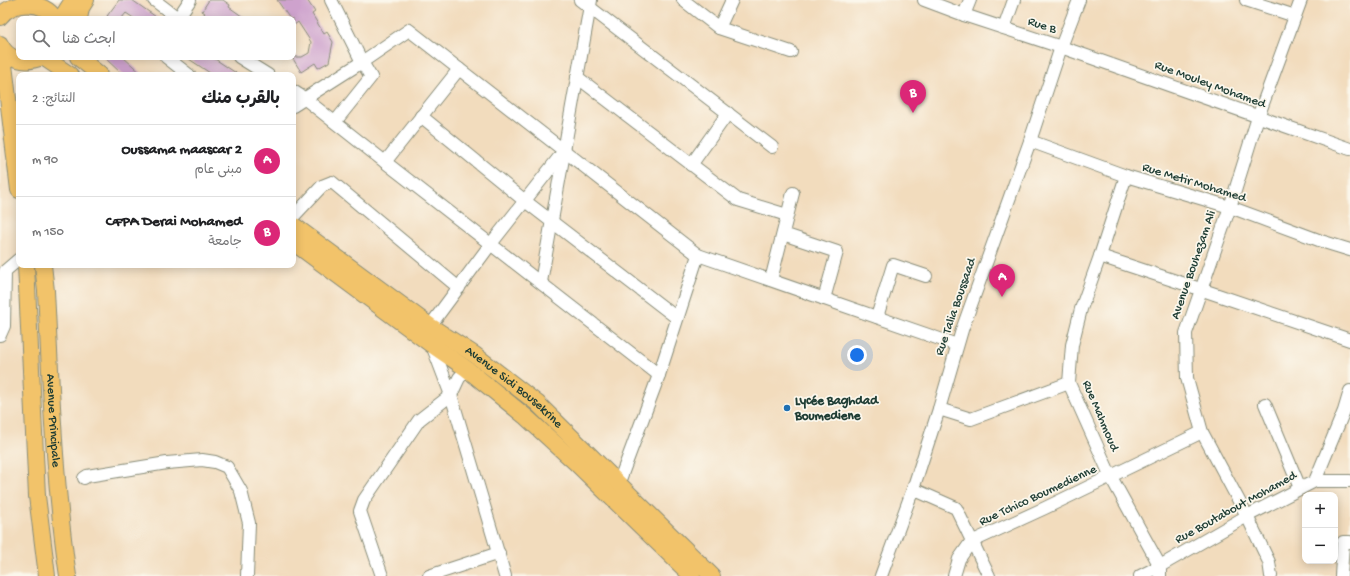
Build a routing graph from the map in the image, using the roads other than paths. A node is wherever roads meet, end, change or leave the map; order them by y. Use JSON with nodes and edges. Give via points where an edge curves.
{"nodes":[{"id":1,"x":22,"y":0,"type":"edge"},
{"id":2,"x":73,"y":0,"type":"edge"},
{"id":3,"x":86,"y":0,"type":"edge"},
{"id":4,"x":154,"y":0,"type":"edge"},
{"id":5,"x":190,"y":0,"type":"edge"},
{"id":6,"x":331,"y":0,"type":"edge"},
{"id":7,"x":580,"y":0,"type":"edge"},
{"id":8,"x":683,"y":0,"type":"edge"},
{"id":9,"x":732,"y":0,"type":"edge"},
{"id":10,"x":970,"y":0,"type":"edge"},
{"id":11,"x":1014,"y":0,"type":"edge"},
{"id":12,"x":1079,"y":0,"type":"edge"},
{"id":13,"x":1246,"y":0,"type":"edge"},
{"id":14,"x":1301,"y":0,"type":"edge"},
{"id":15,"x":929,"y":1,"type":"edge"},
{"id":16,"x":590,"y":4,"type":"edge"},
{"id":17,"x":964,"y":15,"type":"junction"},
{"id":18,"x":53,"y":16,"type":"edge"},
{"id":19,"x":63,"y":16,"type":"edge"},
{"id":20,"x":80,"y":16,"type":"edge"},
{"id":21,"x":176,"y":16,"type":"edge"},
{"id":22,"x":180,"y":16,"type":"edge"},
{"id":23,"x":1295,"y":16,"type":"junction"},
{"id":24,"x":0,"y":18,"type":"edge"},
{"id":25,"x":719,"y":28,"type":"junction"},
{"id":26,"x":1004,"y":28,"type":"junction"},
{"id":27,"x":1,"y":46,"type":"edge"},
{"id":28,"x":1061,"y":47,"type":"junction"},
{"id":29,"x":791,"y":52,"type":"dead end"},
{"id":30,"x":16,"y":58,"type":"edge"},
{"id":31,"x":39,"y":60,"type":"edge"},
{"id":32,"x":44,"y":60,"type":"edge"},
{"id":33,"x":82,"y":60,"type":"edge"},
{"id":34,"x":93,"y":60,"type":"edge"},
{"id":35,"x":170,"y":60,"type":"edge"},
{"id":36,"x":244,"y":60,"type":"edge"},
{"id":37,"x":362,"y":62,"type":"junction"},
{"id":38,"x":459,"y":69,"type":"junction"},
{"id":39,"x":33,"y":72,"type":"edge"},
{"id":40,"x":65,"y":72,"type":"edge"},
{"id":41,"x":96,"y":72,"type":"edge"},
{"id":42,"x":102,"y":72,"type":"edge"},
{"id":43,"x":185,"y":72,"type":"edge"},
{"id":44,"x":263,"y":72,"type":"edge"},
{"id":45,"x":577,"y":77,"type":"junction"},
{"id":46,"x":296,"y":93,"type":"edge"},
{"id":47,"x":304,"y":98,"type":"junction"},
{"id":48,"x":296,"y":104,"type":"edge"},
{"id":49,"x":728,"y":113,"type":"junction"},
{"id":50,"x":421,"y":116,"type":"junction"},
{"id":51,"x":1258,"y":117,"type":"junction"},
{"id":52,"x":335,"y":122,"type":"junction"},
{"id":53,"x":1030,"y":141,"type":"junction"},
{"id":54,"x":772,"y":147,"type":"dead end"},
{"id":55,"x":1350,"y":149,"type":"edge"},
{"id":56,"x":564,"y":151,"type":"junction"},
{"id":57,"x":385,"y":162,"type":"junction"},
{"id":58,"x":691,"y":165,"type":"junction"},
{"id":59,"x":16,"y":166,"type":"edge"},
{"id":60,"x":1126,"y":176,"type":"junction"},
{"id":61,"x":793,"y":193,"type":"dead end"},
{"id":62,"x":525,"y":201,"type":"junction"},
{"id":63,"x":1230,"y":208,"type":"junction"},
{"id":64,"x":296,"y":214,"type":"edge"},
{"id":65,"x":787,"y":215,"type":"junction"},
{"id":66,"x":551,"y":221,"type":"junction"},
{"id":67,"x":296,"y":227,"type":"edge"},
{"id":68,"x":782,"y":234,"type":"junction"},
{"id":69,"x":296,"y":244,"type":"edge"},
{"id":70,"x":490,"y":245,"type":"junction"},
{"id":71,"x":1350,"y":250,"type":"edge"},
{"id":72,"x":698,"y":255,"type":"junction"},
{"id":73,"x":1100,"y":256,"type":"junction"},
{"id":74,"x":16,"y":261,"type":"edge"},
{"id":75,"x":26,"y":268,"type":"edge"},
{"id":76,"x":43,"y":268,"type":"edge"},
{"id":77,"x":2,"y":272,"type":"edge"},
{"id":78,"x":926,"y":276,"type":"dead end"},
{"id":79,"x":771,"y":280,"type":"junction"},
{"id":80,"x":541,"y":282,"type":"junction"},
{"id":81,"x":459,"y":288,"type":"junction"},
{"id":82,"x":1200,"y":289,"type":"junction"},
{"id":83,"x":824,"y":299,"type":"junction"},
{"id":84,"x":877,"y":317,"type":"junction"},
{"id":85,"x":677,"y":318,"type":"junction"},
{"id":86,"x":430,"y":326,"type":"junction"},
{"id":87,"x":0,"y":335,"type":"edge"},
{"id":88,"x":1350,"y":340,"type":"edge"},
{"id":89,"x":432,"y":345,"type":"junction"},
{"id":90,"x":957,"y":345,"type":"junction"},
{"id":91,"x":467,"y":368,"type":"junction"},
{"id":92,"x":659,"y":375,"type":"junction"},
{"id":93,"x":1069,"y":383,"type":"junction"},
{"id":94,"x":1350,"y":391,"type":"edge"},
{"id":95,"x":451,"y":395,"type":"junction"},
{"id":96,"x":1265,"y":404,"type":"dead end"},
{"id":97,"x":939,"y":409,"type":"junction"},
{"id":98,"x":1202,"y":432,"type":"junction"},
{"id":99,"x":1110,"y":477,"type":"junction"},
{"id":100,"x":84,"y":478,"type":"dead end"},
{"id":101,"x":1315,"y":481,"type":"junction"},
{"id":102,"x":1350,"y":481,"type":"edge"},
{"id":103,"x":618,"y":485,"type":"junction"},
{"id":104,"x":1300,"y":488,"type":"junction"},
{"id":105,"x":913,"y":489,"type":"junction"},
{"id":106,"x":1247,"y":516,"type":"junction"},
{"id":107,"x":971,"y":542,"type":"junction"},
{"id":108,"x":1350,"y":542,"type":"edge"},
{"id":109,"x":498,"y":553,"type":"junction"},
{"id":110,"x":1160,"y":571,"type":"edge"},
{"id":111,"x":47,"y":576,"type":"edge"},
{"id":112,"x":68,"y":576,"type":"edge"},
{"id":113,"x":245,"y":576,"type":"edge"},
{"id":114,"x":382,"y":576,"type":"edge"},
{"id":115,"x":429,"y":576,"type":"edge"},
{"id":116,"x":505,"y":576,"type":"edge"},
{"id":117,"x":692,"y":576,"type":"edge"},
{"id":118,"x":712,"y":576,"type":"edge"},
{"id":119,"x":881,"y":576,"type":"edge"},
{"id":120,"x":954,"y":576,"type":"edge"},
{"id":121,"x":989,"y":576,"type":"edge"},
{"id":122,"x":1140,"y":576,"type":"edge"},
{"id":123,"x":1271,"y":576,"type":"edge"},
{"id":124,"x":1341,"y":576,"type":"edge"}],
"edges":[{"from":1,"to":18,"type":"main road","via":[[42,4]]},
{"from":1,"to":24,"type":"main road","via":[[11,5]]},
{"from":2,"to":19,"type":"main road"},
{"from":3,"to":20,"type":"main road"},
{"from":4,"to":21,"type":"street"},
{"from":5,"to":22,"type":"street"},
{"from":6,"to":37,"type":"street"},
{"from":7,"to":16,"type":"street"},
{"from":8,"to":25,"type":"street"},
{"from":9,"to":25,"type":"street"},
{"from":10,"to":17,"type":"street"},
{"from":11,"to":26,"type":"street"},
{"from":12,"to":28,"type":"street","name":"Rue Talia Boussaad"},
{"from":13,"to":23,"type":"street"},
{"from":14,"to":23,"type":"street","name":"Avenue Bouhezam Ali"},
{"from":15,"to":17,"type":"street","name":"Rue B"},
{"from":16,"to":45,"type":"street"},
{"from":16,"to":49,"type":"street"},
{"from":17,"to":26,"type":"street","name":"Rue B"},
{"from":23,"to":51,"type":"street","name":"Avenue Bouhezam Ali"},
{"from":25,"to":29,"type":"street"},
{"from":26,"to":28,"type":"street","name":"Rue B"},
{"from":27,"to":30,"type":"main road","via":[[7,54]]},
{"from":27,"to":59,"type":"main road"},
{"from":28,"to":51,"type":"street","name":"Rue Mouley Mohamed"},
{"from":28,"to":53,"type":"street","name":"Rue Talia Boussaad"},
{"from":31,"to":39,"type":"main road"},
{"from":32,"to":40,"type":"main road"},
{"from":33,"to":41,"type":"main road"},
{"from":34,"to":42,"type":"main road"},
{"from":35,"to":43,"type":"street"},
{"from":36,"to":44,"type":"street"},
{"from":37,"to":38,"type":"street","via":[[409,30]]},
{"from":37,"to":47,"type":"street"},
{"from":37,"to":52,"type":"street","via":[[371,77]]},
{"from":38,"to":50,"type":"street"},
{"from":38,"to":56,"type":"street"},
{"from":45,"to":56,"type":"street"},
{"from":45,"to":58,"type":"street"},
{"from":46,"to":47,"type":"street"},
{"from":47,"to":48,"type":"street"},
{"from":47,"to":52,"type":"street"},
{"from":49,"to":54,"type":"street"},
{"from":49,"to":58,"type":"street"},
{"from":50,"to":57,"type":"street"},
{"from":50,"to":62,"type":"street"},
{"from":51,"to":55,"type":"street","name":"Rue Mouley Mohamed"},
{"from":51,"to":63,"type":"street","name":"Avenue Bouhezam Ali"},
{"from":52,"to":57,"type":"street"},
{"from":53,"to":60,"type":"street","name":"Rue Metir Mohamed"},
{"from":53,"to":90,"type":"street","name":"Rue Talia Boussaad"},
{"from":56,"to":62,"type":"street"},
{"from":56,"to":66,"type":"street"},
{"from":56,"to":72,"type":"street"},
{"from":57,"to":70,"type":"street"},
{"from":58,"to":65,"type":"street","via":[[738,200]]},
{"from":60,"to":63,"type":"street","name":"Rue Metir Mohamed"},
{"from":60,"to":73,"type":"street","name":"Rue Mahmoud"},
{"from":61,"to":65,"type":"street"},
{"from":62,"to":66,"type":"street"},
{"from":62,"to":70,"type":"street"},
{"from":63,"to":71,"type":"street","name":"Rue Metir Mohamed"},
{"from":63,"to":82,"type":"street","name":"Avenue Bouhezam Ali"},
{"from":64,"to":81,"type":"street","via":[[322,186],[332,182]]},
{"from":65,"to":68,"type":"street"},
{"from":66,"to":80,"type":"street"},
{"from":66,"to":85,"type":"street"},
{"from":67,"to":86,"type":"main road","name":"Avenue Sidi Bousekrine"},
{"from":68,"to":79,"type":"street"},
{"from":68,"to":83,"type":"street","via":[[837,252]]},
{"from":69,"to":89,"type":"main road"},
{"from":70,"to":80,"type":"street"},
{"from":70,"to":81,"type":"street"},
{"from":72,"to":79,"type":"street"},
{"from":72,"to":85,"type":"street"},
{"from":73,"to":82,"type":"street"},
{"from":73,"to":93,"type":"street","name":"Rue Mahmoud","via":[[1081,309],[1072,345]]},
{"from":74,"to":77,"type":"street"},
{"from":75,"to":111,"type":"main road","name":"Avenue Principale","via":[[37,496]]},
{"from":76,"to":112,"type":"main road","name":"Avenue Principale","via":[[56,469]]},
{"from":77,"to":87,"type":"street","via":[[4,326]]},
{"from":78,"to":84,"type":"street","via":[[893,265]]},
{"from":79,"to":83,"type":"street"},
{"from":80,"to":92,"type":"street"},
{"from":81,"to":86,"type":"street"},
{"from":82,"to":88,"type":"street"},
{"from":82,"to":98,"type":"street","name":"Avenue Bouhezam Ali","via":[[1186,332],[1187,378]]},
{"from":83,"to":84,"type":"street"},
{"from":84,"to":90,"type":"street"},
{"from":85,"to":92,"type":"street"},
{"from":86,"to":89,"type":"street"},
{"from":86,"to":103,"type":"main road","name":"Avenue Sidi Bousekrine","via":[[475,355],[537,403]]},
{"from":89,"to":91,"type":"main road"},
{"from":89,"to":95,"type":"street"},
{"from":90,"to":97,"type":"street","name":"Rue Talia Boussaad"},
{"from":91,"to":95,"type":"street"},
{"from":91,"to":117,"type":"main road","via":[[574,461]]},
{"from":92,"to":103,"type":"street"},
{"from":93,"to":97,"type":"street","via":[[971,419]]},
{"from":93,"to":99,"type":"street","name":"Rue Mahmoud"},
{"from":94,"to":101,"type":"street"},
{"from":95,"to":109,"type":"street"},
{"from":95,"to":114,"type":"street","via":[[419,420],[364,500],[360,511]]},
{"from":96,"to":104,"type":"street"},
{"from":97,"to":105,"type":"street","name":"Rue Talia Boussaad"},
{"from":98,"to":99,"type":"street","name":"Rue Tchico Boumedienne"},
{"from":98,"to":106,"type":"street","name":"Avenue Bouhezam Ali"},
{"from":99,"to":107,"type":"street","name":"Rue Tchico Boumedienne"},
{"from":99,"to":110,"type":"street","name":"Rue Mahmoud"},
{"from":100,"to":113,"type":"street","via":[[116,470],[202,460],[227,467],[241,491],[249,523]]},
{"from":101,"to":102,"type":"street","name":"Rue Boutabout Mohamed"},
{"from":101,"to":104,"type":"street","name":"Rue Boutabout Mohamed"},
{"from":103,"to":118,"type":"main road","name":"Avenue Sidi Bousekrine"},
{"from":104,"to":106,"type":"street","name":"Rue Boutabout Mohamed"},
{"from":105,"to":107,"type":"street","via":[[956,508]]},
{"from":105,"to":119,"type":"street","name":"Rue Talia Boussaad"},
{"from":106,"to":110,"type":"street","name":"Rue Boutabout Mohamed"},
{"from":106,"to":123,"type":"street","name":"Avenue Bouhezam Ali","via":[[1269,562]]},
{"from":107,"to":120,"type":"street","via":[[959,559]]},
{"from":107,"to":121,"type":"street"},
{"from":108,"to":124,"type":"street","via":[[1343,542]]},
{"from":109,"to":115,"type":"street"},
{"from":109,"to":116,"type":"street"},
{"from":110,"to":122,"type":"street","name":"Rue Boutabout Mohamed"}]}
